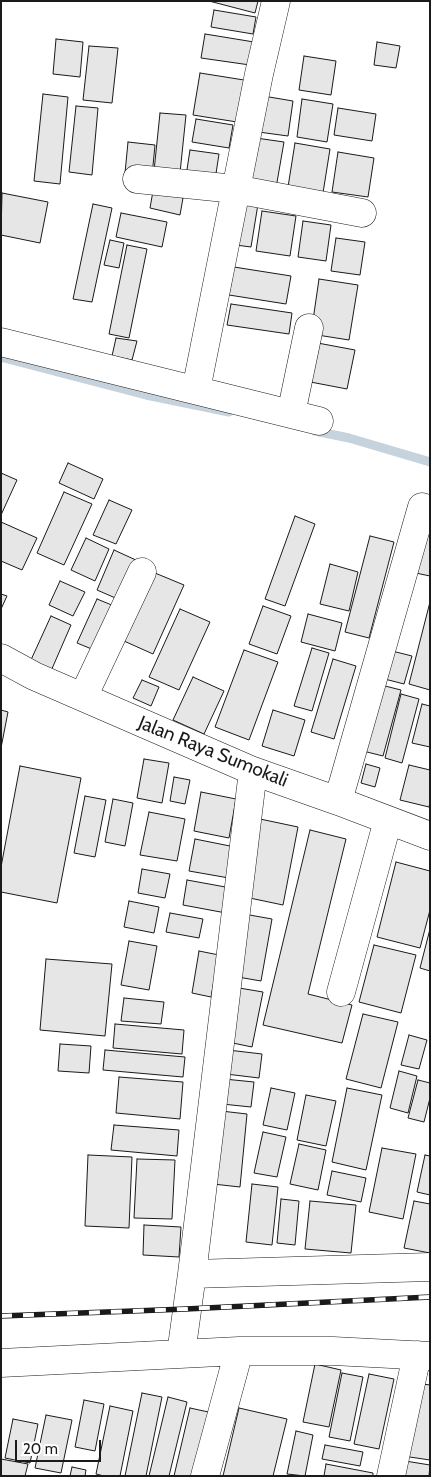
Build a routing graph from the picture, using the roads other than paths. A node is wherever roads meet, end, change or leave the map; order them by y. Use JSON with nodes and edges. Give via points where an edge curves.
{"nodes":[{"id":1,"x":276,"y":1,"type":"edge"},
{"id":2,"x":137,"y":179,"type":"dead end"},
{"id":3,"x":235,"y":189,"type":"junction"},
{"id":4,"x":362,"y":214,"type":"dead end"},
{"id":5,"x":310,"y":328,"type":"dead end"},
{"id":6,"x":1,"y":342,"type":"edge"},
{"id":7,"x":196,"y":390,"type":"junction"},
{"id":8,"x":291,"y":414,"type":"junction"},
{"id":9,"x":319,"y":421,"type":"dead end"},
{"id":10,"x":422,"y":507,"type":"dead end"},
{"id":11,"x":142,"y":572,"type":"dead end"},
{"id":12,"x":1,"y":658,"type":"edge"},
{"id":13,"x":83,"y":697,"type":"junction"},
{"id":14,"x":253,"y":771,"type":"junction"},
{"id":15,"x":338,"y":801,"type":"junction"},
{"id":16,"x":388,"y":820,"type":"junction"},
{"id":17,"x":430,"y":836,"type":"edge"},
{"id":18,"x":341,"y":992,"type":"dead end"},
{"id":19,"x":430,"y":1267,"type":"edge"},
{"id":20,"x":192,"y":1274,"type":"junction"},
{"id":21,"x":239,"y":1351,"type":"junction"},
{"id":22,"x":181,"y":1354,"type":"junction"},
{"id":23,"x":424,"y":1356,"type":"edge"},
{"id":24,"x":1,"y":1363,"type":"edge"},
{"id":25,"x":205,"y":1476,"type":"edge"},
{"id":26,"x":391,"y":1476,"type":"edge"}],
"edges":[{"from":1,"to":3,"type":"street"},
{"from":2,"to":3,"type":"street"},
{"from":3,"to":4,"type":"street"},
{"from":3,"to":7,"type":"street"},
{"from":5,"to":8,"type":"street"},
{"from":6,"to":7,"type":"street"},
{"from":7,"to":8,"type":"street"},
{"from":8,"to":9,"type":"street"},
{"from":10,"to":15,"type":"street"},
{"from":11,"to":13,"type":"street"},
{"from":12,"to":13,"type":"street","name":"Jalan Raya Sumokali"},
{"from":13,"to":14,"type":"street","name":"Jalan Raya Sumokali"},
{"from":14,"to":15,"type":"street","name":"Jalan Raya Sumokali"},
{"from":14,"to":20,"type":"street"},
{"from":15,"to":16,"type":"street","name":"Jalan Raya Sumokali"},
{"from":16,"to":17,"type":"street","name":"Jalan Raya Sumokali"},
{"from":16,"to":18,"type":"street"},
{"from":19,"to":20,"type":"street"},
{"from":20,"to":22,"type":"street"},
{"from":21,"to":22,"type":"street"},
{"from":21,"to":23,"type":"street","via":[[333,1351]]},
{"from":21,"to":25,"type":"street"},
{"from":22,"to":24,"type":"street"},
{"from":23,"to":26,"type":"street"}]}
